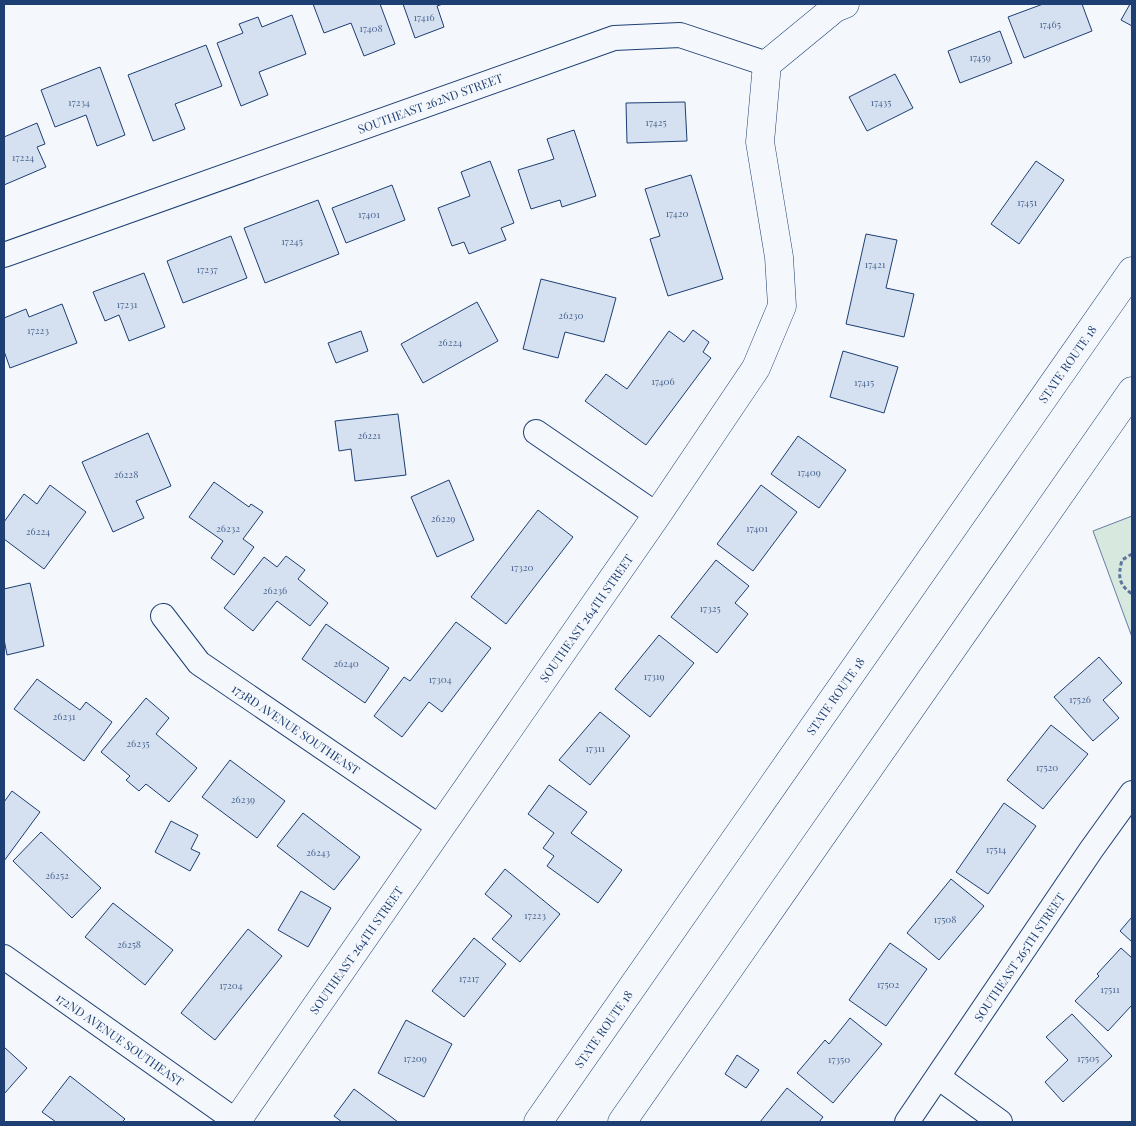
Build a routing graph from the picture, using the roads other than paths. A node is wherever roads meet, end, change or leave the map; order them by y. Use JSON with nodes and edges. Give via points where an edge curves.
{"nodes":[{"id":1,"x":845,"y":4,"type":"edge"},
{"id":2,"x":767,"y":64,"type":"junction"},
{"id":3,"x":4,"y":255,"type":"edge"},
{"id":4,"x":1132,"y":271,"type":"edge"},
{"id":5,"x":1132,"y":391,"type":"edge"},
{"id":6,"x":536,"y":432,"type":"dead end"},
{"id":7,"x":657,"y":515,"type":"junction"},
{"id":8,"x":163,"y":616,"type":"dead end"},
{"id":9,"x":1132,"y":793,"type":"edge"},
{"id":10,"x":441,"y":828,"type":"junction"},
{"id":11,"x":4,"y":957,"type":"edge"},
{"id":12,"x":938,"y":1077,"type":"junction"},
{"id":13,"x":236,"y":1122,"type":"edge"},
{"id":14,"x":538,"y":1122,"type":"edge"},
{"id":15,"x":622,"y":1122,"type":"edge"},
{"id":16,"x":907,"y":1122,"type":"edge"},
{"id":17,"x":1000,"y":1122,"type":"edge"}],
"edges":[{"from":1,"to":2,"type":"main road","via":[[835,8]]},
{"from":2,"to":3,"type":"street","name":"SOUTHEAST 262ND STREET","via":[[680,34],[614,38]]},
{"from":2,"to":7,"type":"main road","name":"SOUTHEAST 264TH STREET","via":[[760,142],[779,257],[782,306],[756,368]]},
{"from":4,"to":14,"type":"main road","name":"STATE ROUTE 18"},
{"from":5,"to":15,"type":"main road"},
{"from":6,"to":7,"type":"street"},
{"from":7,"to":10,"type":"main road","name":"SOUTHEAST 264TH STREET"},
{"from":8,"to":10,"type":"street","name":"173RD AVENUE SOUTHEAST","via":[[199,663]]},
{"from":9,"to":12,"type":"street","name":"SOUTHEAST 265TH STREET"},
{"from":10,"to":13,"type":"main road","name":"SOUTHEAST 264TH STREET"},
{"from":11,"to":13,"type":"street","name":"172ND AVENUE SOUTHEAST"},
{"from":12,"to":16,"type":"street","name":"SOUTHEAST 265TH STREET"},
{"from":12,"to":17,"type":"street"}]}
